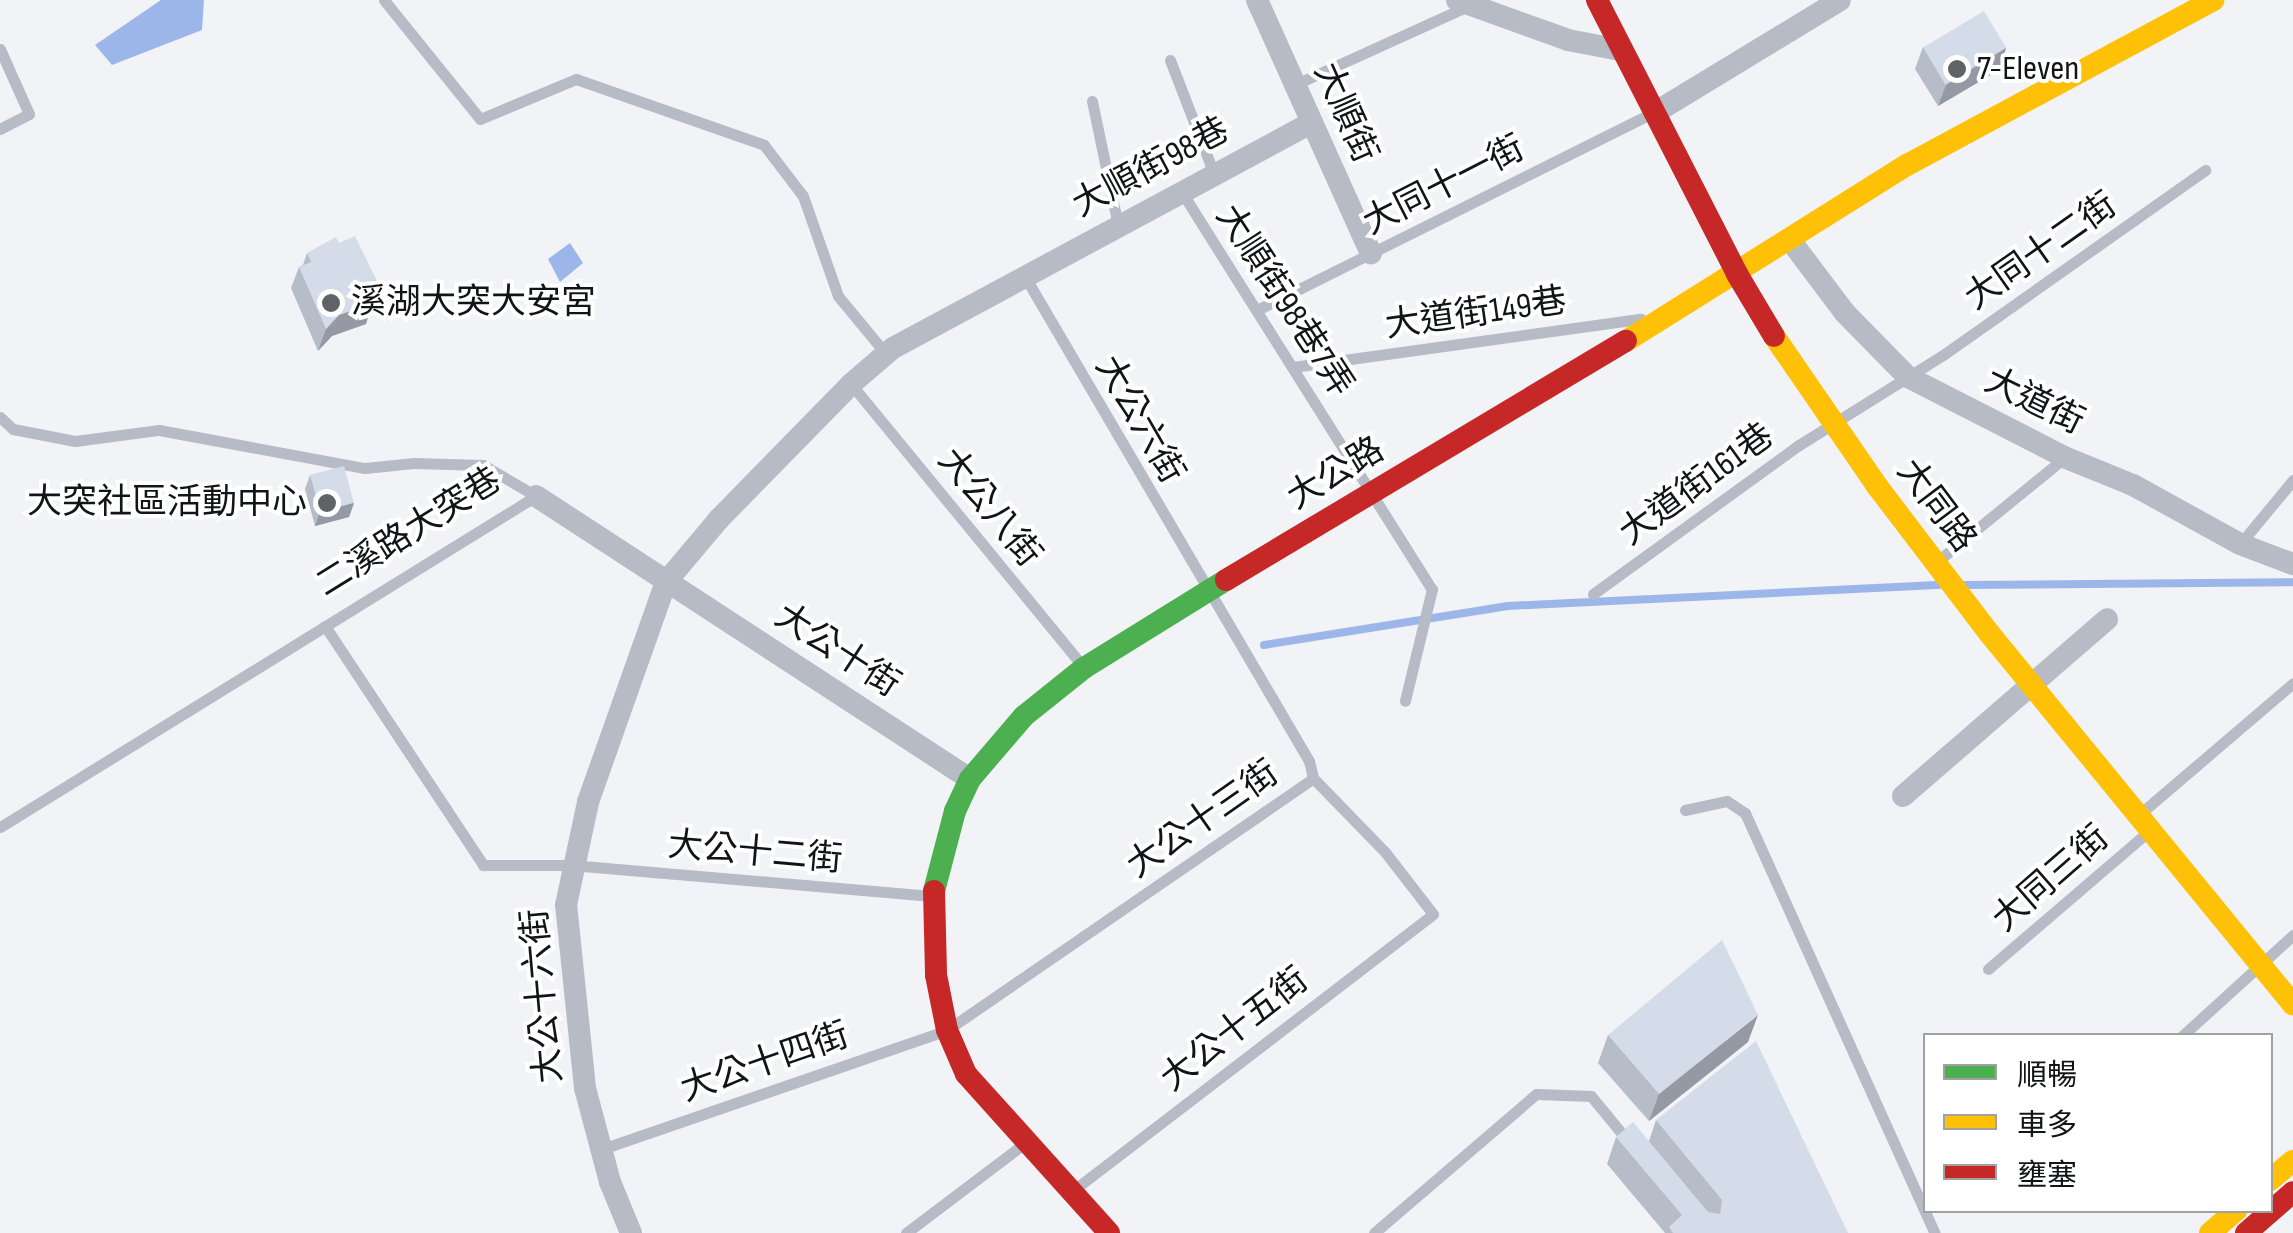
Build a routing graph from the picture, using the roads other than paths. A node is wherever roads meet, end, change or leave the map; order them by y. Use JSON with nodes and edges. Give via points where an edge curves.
{"nodes":[{"id":1,"x":384,"y":0,"type":"edge"},
{"id":2,"x":1257,"y":0,"type":"edge"},
{"id":3,"x":1597,"y":0,"type":"edge"},
{"id":4,"x":1840,"y":0,"type":"edge"},
{"id":5,"x":1464,"y":2,"type":"edge"},
{"id":6,"x":2201,"y":2,"type":"edge"},
{"id":7,"x":0,"y":49,"type":"edge"},
{"id":8,"x":1620,"y":50,"type":"junction"},
{"id":9,"x":1170,"y":60,"type":"dead end"},
{"id":10,"x":1294,"y":85,"type":"junction"},
{"id":11,"x":1092,"y":100,"type":"dead end"},
{"id":12,"x":1656,"y":112,"type":"junction"},
{"id":13,"x":1310,"y":123,"type":"junction"},
{"id":14,"x":0,"y":129,"type":"edge"},
{"id":15,"x":2204,"y":170,"type":"dead end"},
{"id":16,"x":1214,"y":174,"type":"junction"},
{"id":17,"x":1181,"y":191,"type":"junction"},
{"id":18,"x":1118,"y":225,"type":"junction"},
{"id":19,"x":1790,"y":240,"type":"junction"},
{"id":20,"x":1371,"y":254,"type":"junction"},
{"id":21,"x":1737,"y":274,"type":"junction"},
{"id":22,"x":1024,"y":275,"type":"junction"},
{"id":23,"x":1258,"y":310,"type":"junction"},
{"id":24,"x":1666,"y":316,"type":"junction"},
{"id":25,"x":886,"y":354,"type":"junction"},
{"id":26,"x":1294,"y":367,"type":"junction"},
{"id":27,"x":1908,"y":377,"type":"junction"},
{"id":28,"x":851,"y":384,"type":"junction"},
{"id":29,"x":0,"y":416,"type":"edge"},
{"id":30,"x":1834,"y":421,"type":"junction"},
{"id":31,"x":2064,"y":457,"type":"junction"},
{"id":32,"x":2293,"y":480,"type":"edge"},
{"id":33,"x":1374,"y":491,"type":"junction"},
{"id":34,"x":536,"y":496,"type":"junction"},
{"id":35,"x":2240,"y":544,"type":"junction"},
{"id":36,"x":2293,"y":564,"type":"edge"},
{"id":37,"x":1940,"y":569,"type":"junction"},
{"id":38,"x":666,"y":582,"type":"junction"},
{"id":39,"x":1206,"y":593,"type":"junction"},
{"id":40,"x":1593,"y":594,"type":"dead end"},
{"id":41,"x":2107,"y":619,"type":"dead end"},
{"id":42,"x":325,"y":626,"type":"junction"},
{"id":43,"x":1084,"y":668,"type":"junction"},
{"id":44,"x":2293,"y":683,"type":"edge"},
{"id":45,"x":2033,"y":686,"type":"junction"},
{"id":46,"x":1404,"y":701,"type":"dead end"},
{"id":47,"x":1314,"y":778,"type":"junction"},
{"id":48,"x":970,"y":779,"type":"junction"},
{"id":49,"x":1903,"y":796,"type":"dead end"},
{"id":50,"x":1685,"y":810,"type":"dead end"},
{"id":51,"x":2144,"y":823,"type":"junction"},
{"id":52,"x":0,"y":826,"type":"edge"},
{"id":53,"x":571,"y":865,"type":"junction"},
{"id":54,"x":933,"y":896,"type":"junction"},
{"id":55,"x":2293,"y":934,"type":"edge"},
{"id":56,"x":2259,"y":964,"type":"junction"},
{"id":57,"x":1988,"y":969,"type":"dead end"},
{"id":58,"x":2293,"y":1004,"type":"edge"},
{"id":59,"x":947,"y":1030,"type":"junction"},
{"id":60,"x":2185,"y":1033,"type":"edge"},
{"id":61,"x":1648,"y":1134,"type":"edge"},
{"id":62,"x":1025,"y":1143,"type":"junction"},
{"id":63,"x":1632,"y":1146,"type":"junction"},
{"id":64,"x":602,"y":1149,"type":"junction"},
{"id":65,"x":1642,"y":1158,"type":"edge"},
{"id":66,"x":2293,"y":1161,"type":"edge"},
{"id":67,"x":2273,"y":1178,"type":"edge"},
{"id":68,"x":1072,"y":1192,"type":"junction"},
{"id":69,"x":2293,"y":1192,"type":"edge"},
{"id":70,"x":1923,"y":1209,"type":"edge"},
{"id":71,"x":2273,"y":1209,"type":"edge"},
{"id":72,"x":2233,"y":1213,"type":"edge"},
{"id":73,"x":2269,"y":1213,"type":"edge"},
{"id":74,"x":914,"y":1231,"type":"edge"},
{"id":75,"x":631,"y":1233,"type":"edge"},
{"id":76,"x":1109,"y":1233,"type":"edge"},
{"id":77,"x":1374,"y":1233,"type":"edge"},
{"id":78,"x":2210,"y":1233,"type":"edge"},
{"id":79,"x":2246,"y":1233,"type":"edge"}],
"edges":[{"from":1,"to":25,"type":"lane","via":[[480,119],[576,79],[764,145],[804,196],[838,296]]},
{"from":2,"to":10,"type":"street","name":"大順街"},
{"from":3,"to":8,"type":"street","name":"大同路"},
{"from":4,"to":12,"type":"street"},
{"from":5,"to":8,"type":"street","via":[[1568,40]]},
{"from":5,"to":10,"type":"lane"},
{"from":6,"to":19,"type":"street","name":"大公路","via":[[1907,165]]},
{"from":7,"to":14,"type":"lane","via":[[30,114]]},
{"from":8,"to":12,"type":"street","name":"大同路"},
{"from":9,"to":16,"type":"lane"},
{"from":10,"to":13,"type":"street","name":"大順街"},
{"from":11,"to":18,"type":"lane"},
{"from":12,"to":20,"type":"lane","name":"大同十一街"},
{"from":12,"to":21,"type":"street","name":"大同路"},
{"from":13,"to":16,"type":"street","name":"大順街98巷"},
{"from":13,"to":20,"type":"street","name":"大順街"},
{"from":15,"to":27,"type":"lane","name":"大同十二街"},
{"from":16,"to":17,"type":"street","name":"大順街98巷"},
{"from":17,"to":18,"type":"street","name":"大順街98巷"},
{"from":17,"to":23,"type":"lane","name":"大順街98巷7弄"},
{"from":18,"to":22,"type":"street","name":"大順街98巷"},
{"from":19,"to":21,"type":"street","name":"大公路"},
{"from":19,"to":27,"type":"street","name":"大道街","via":[[1845,313]]},
{"from":20,"to":23,"type":"lane","name":"大同十一街"},
{"from":21,"to":24,"type":"street","name":"大公路"},
{"from":21,"to":30,"type":"street","name":"大同路"},
{"from":22,"to":25,"type":"street"},
{"from":22,"to":39,"type":"lane","name":"大公六街"},
{"from":23,"to":26,"type":"lane","name":"大順街98巷7弄"},
{"from":24,"to":26,"type":"lane","name":"大道街149巷"},
{"from":24,"to":33,"type":"street","name":"大公路"},
{"from":25,"to":28,"type":"street"},
{"from":26,"to":33,"type":"lane","name":"大順街98巷7弄"},
{"from":27,"to":30,"type":"lane","name":"大同十二街"},
{"from":27,"to":31,"type":"street","name":"大道街"},
{"from":28,"to":38,"type":"street"},
{"from":28,"to":43,"type":"lane","name":"大公八街"},
{"from":29,"to":34,"type":"lane","name":"二溪路大突巷","via":[[13,428],[75,441],[159,430],[365,468],[483,465]]},
{"from":30,"to":37,"type":"street","name":"大同路"},
{"from":30,"to":40,"type":"lane","name":"大道街161巷"},
{"from":31,"to":35,"type":"street","name":"大道街","via":[[2133,485]]},
{"from":31,"to":37,"type":"lane"},
{"from":32,"to":35,"type":"lane"},
{"from":33,"to":39,"type":"street","name":"大公路"},
{"from":33,"to":46,"type":"lane","name":"大順街98巷7弄","via":[[1432,589]]},
{"from":34,"to":38,"type":"street","name":"大公十街"},
{"from":34,"to":42,"type":"lane","name":"二溪路大突巷"},
{"from":35,"to":36,"type":"street","name":"大道街"},
{"from":37,"to":45,"type":"street","name":"大同路"},
{"from":38,"to":48,"type":"street","name":"大公十街"},
{"from":38,"to":53,"type":"street","name":"大公十六街"},
{"from":39,"to":43,"type":"street","name":"大公路"},
{"from":39,"to":47,"type":"lane","name":"大公十三街"},
{"from":41,"to":45,"type":"street"},
{"from":42,"to":52,"type":"lane","name":"二溪路大突巷"},
{"from":42,"to":53,"type":"lane","name":"大公十二街","via":[[484,865]]},
{"from":43,"to":48,"type":"street","name":"大公路","via":[[1024,716]]},
{"from":44,"to":51,"type":"lane","name":"大同三街"},
{"from":45,"to":49,"type":"street"},
{"from":45,"to":51,"type":"street","name":"大同路"},
{"from":47,"to":59,"type":"lane","name":"大公十三街"},
{"from":47,"to":68,"type":"lane","name":"大公十五街","via":[[1434,914]]},
{"from":48,"to":54,"type":"street","name":"大公路"},
{"from":50,"to":70,"type":"lane","via":[[1727,801],[1744,813]]},
{"from":51,"to":56,"type":"street","name":"大同路"},
{"from":51,"to":57,"type":"lane","name":"大同三街"},
{"from":53,"to":54,"type":"lane","name":"大公十二街"},
{"from":53,"to":64,"type":"street","name":"大公十六街","via":[[566,905],[585,1088]]},
{"from":54,"to":59,"type":"street","name":"大公路","via":[[936,975]]},
{"from":55,"to":56,"type":"lane"},
{"from":56,"to":58,"type":"street","name":"大同路"},
{"from":56,"to":60,"type":"lane"},
{"from":59,"to":62,"type":"street","name":"大公路","via":[[966,1074]]},
{"from":59,"to":64,"type":"lane","name":"大公十四街"},
{"from":61,"to":63,"type":"lane"},
{"from":62,"to":68,"type":"street","name":"大公路"},
{"from":62,"to":74,"type":"lane"},
{"from":63,"to":65,"type":"lane"},
{"from":63,"to":77,"type":"lane","via":[[1591,1096],[1536,1094]]},
{"from":64,"to":75,"type":"street","name":"大公十六街"},
{"from":66,"to":67,"type":"street"},
{"from":68,"to":76,"type":"street","name":"大公路"},
{"from":69,"to":71,"type":"street"},
{"from":72,"to":78,"type":"street"},
{"from":73,"to":79,"type":"street"}]}
